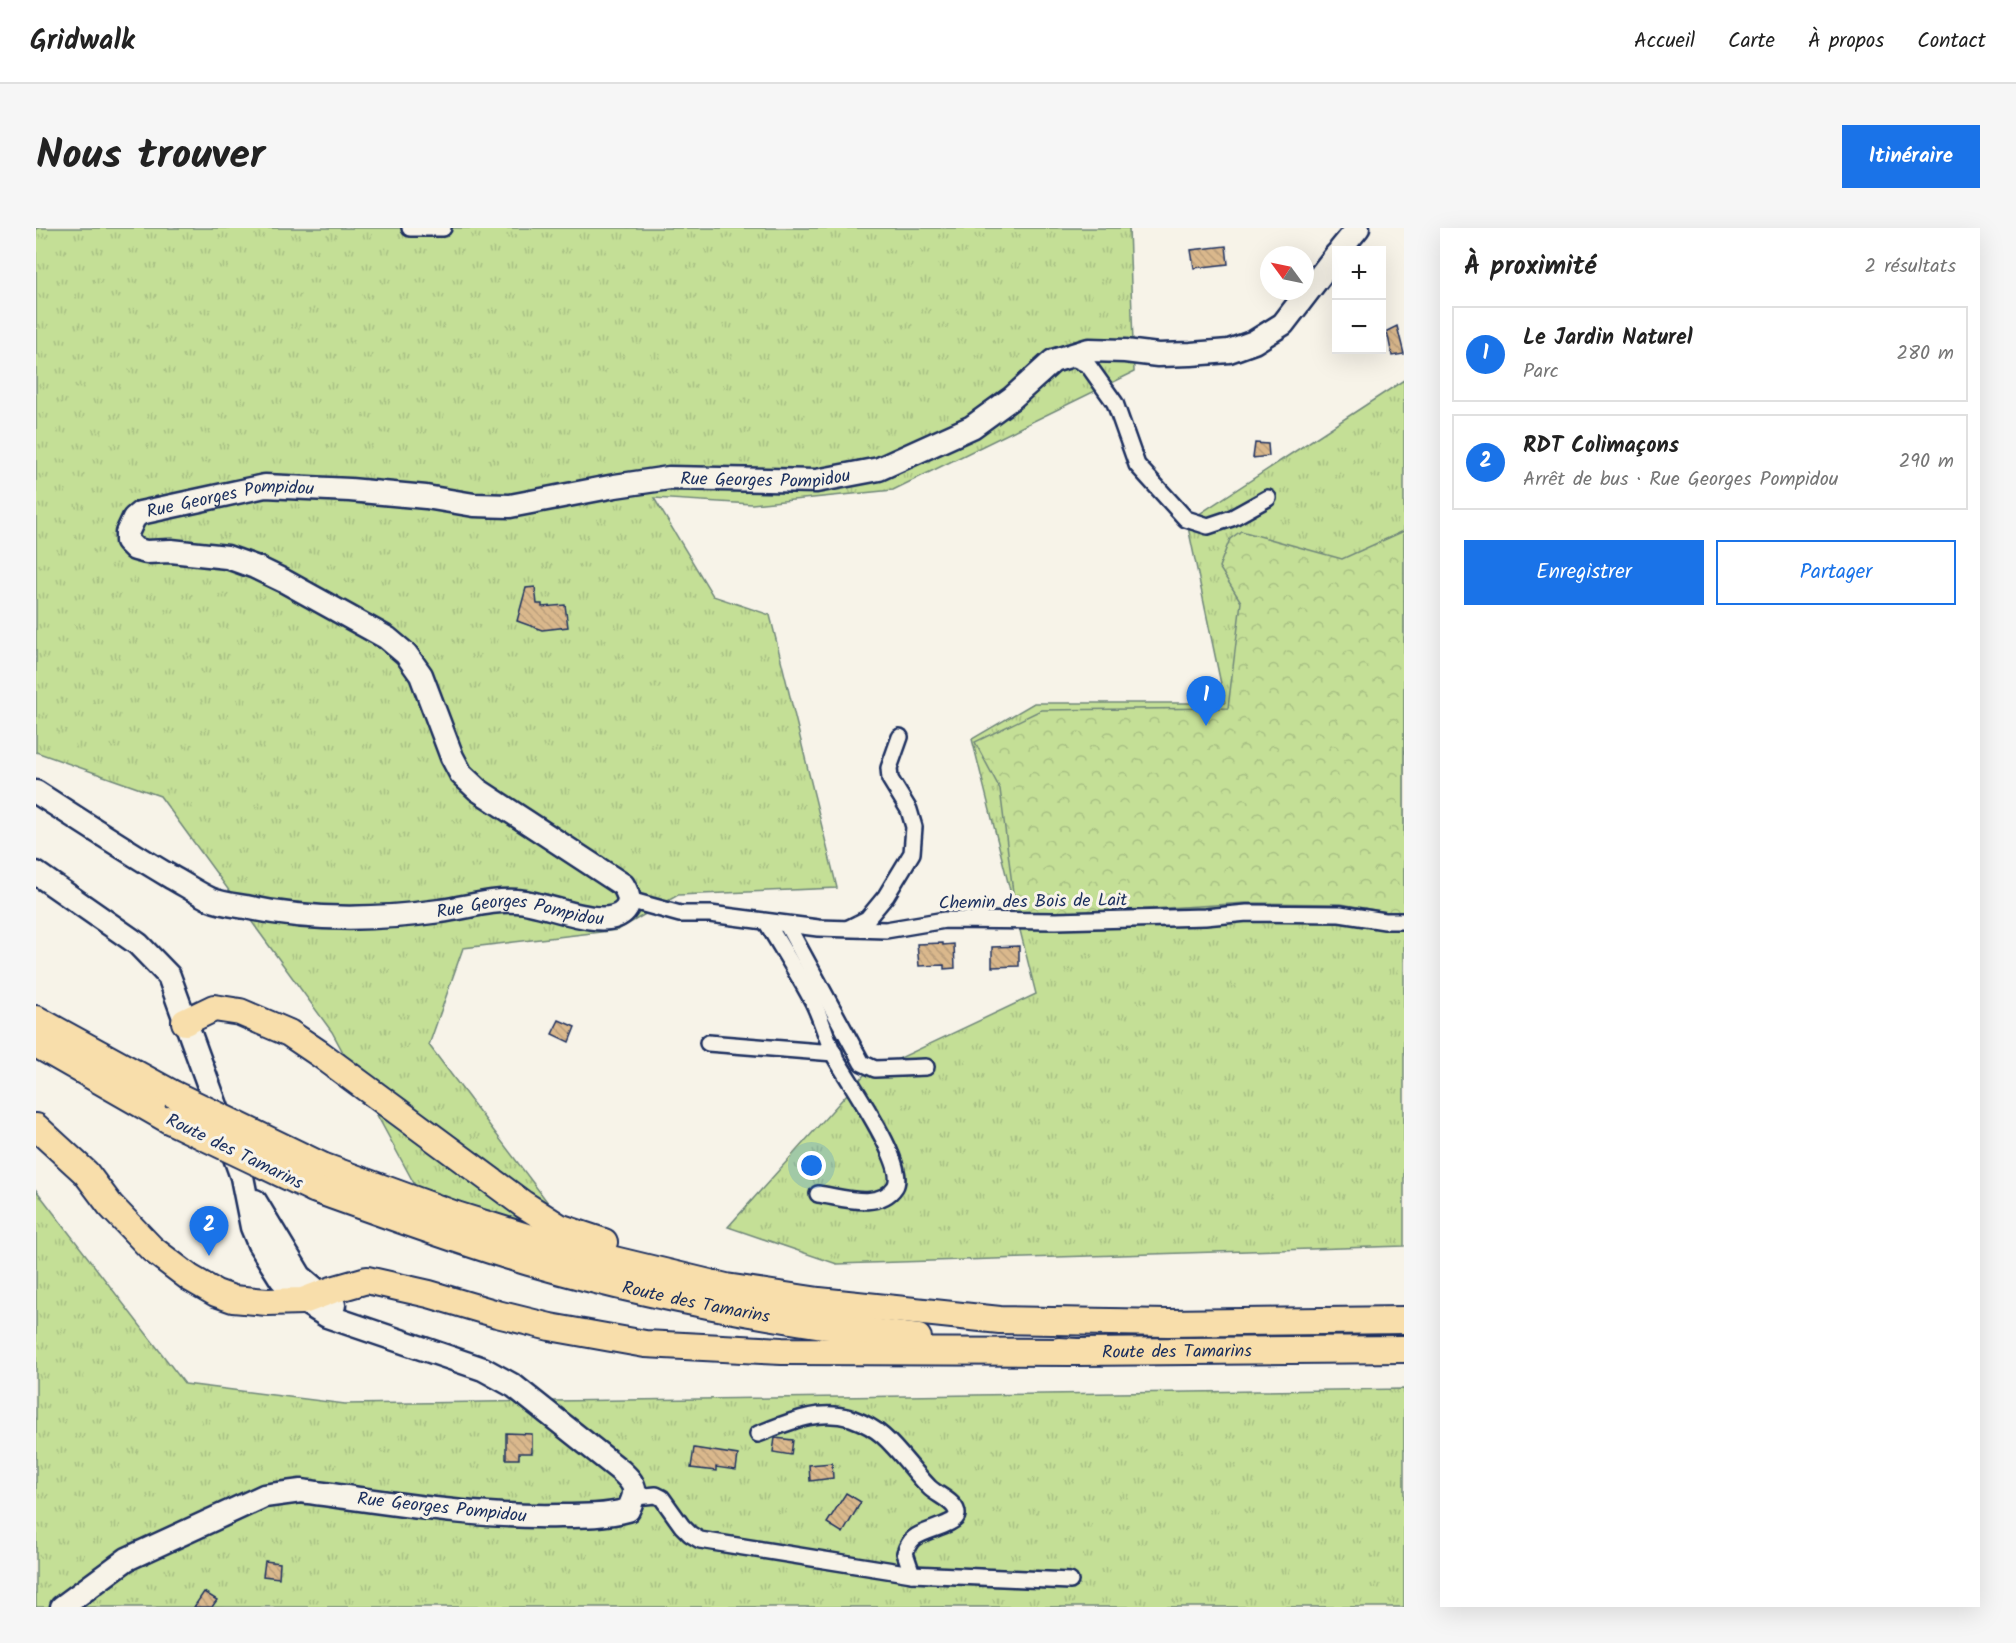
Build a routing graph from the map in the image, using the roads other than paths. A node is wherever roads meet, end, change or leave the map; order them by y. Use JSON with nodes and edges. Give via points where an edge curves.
{"nodes":[{"id":1,"x":410,"y":228,"type":"edge"},
{"id":2,"x":443,"y":228,"type":"edge"},
{"id":3,"x":1358,"y":228,"type":"edge"},
{"id":4,"x":1343,"y":246,"type":"edge"},
{"id":5,"x":1332,"y":260,"type":"edge"},
{"id":6,"x":1069,"y":356,"type":"junction"},
{"id":7,"x":1268,"y":498,"type":"dead end"},
{"id":8,"x":900,"y":737,"type":"dead end"},
{"id":9,"x":36,"y":792,"type":"edge"},
{"id":10,"x":36,"y":873,"type":"edge"},
{"id":11,"x":36,"y":886,"type":"edge"},
{"id":12,"x":629,"y":900,"type":"junction"},
{"id":13,"x":1404,"y":921,"type":"edge"},
{"id":14,"x":767,"y":923,"type":"junction"},
{"id":15,"x":787,"y":925,"type":"junction"},
{"id":16,"x":847,"y":929,"type":"junction"},
{"id":17,"x":36,"y":1019,"type":"edge"},
{"id":18,"x":185,"y":1022,"type":"junction"},
{"id":19,"x":708,"y":1043,"type":"dead end"},
{"id":20,"x":36,"y":1044,"type":"edge"},
{"id":21,"x":834,"y":1053,"type":"junction"},
{"id":22,"x":926,"y":1067,"type":"dead end"},
{"id":23,"x":36,"y":1127,"type":"edge"},
{"id":24,"x":318,"y":1177,"type":"junction"},
{"id":25,"x":818,"y":1194,"type":"dead end"},
{"id":26,"x":312,"y":1298,"type":"junction"},
{"id":27,"x":819,"y":1301,"type":"junction"},
{"id":28,"x":1404,"y":1320,"type":"edge"},
{"id":29,"x":1404,"y":1349,"type":"edge"},
{"id":30,"x":1077,"y":1352,"type":"junction"},
{"id":31,"x":758,"y":1434,"type":"dead end"},
{"id":32,"x":635,"y":1497,"type":"junction"},
{"id":33,"x":912,"y":1574,"type":"junction"},
{"id":34,"x":1070,"y":1581,"type":"dead end"},
{"id":35,"x":62,"y":1607,"type":"edge"}],
"edges":[{"from":1,"to":2,"type":"street"},
{"from":3,"to":4,"type":"main road"},
{"from":5,"to":6,"type":"main road","name":"Rue Georges Pompidou","via":[[1283,324],[1254,342],[1229,351],[1191,354],[1089,350]]},
{"from":6,"to":7,"type":"street","via":[[1088,365],[1115,403],[1137,465],[1186,519],[1208,526]]},
{"from":6,"to":12,"type":"main road","name":"Rue Georges Pompidou","via":[[1053,361],[972,427],[879,469],[816,481],[669,478],[510,506],[265,486],[141,513],[134,518],[127,541],[135,549],[236,561],[284,581],[387,638],[406,654],[421,675],[461,774],[477,790],[623,885]]},
{"from":8,"to":16,"type":"street","via":[[889,768],[890,779],[909,810],[914,827],[912,854],[867,919]]},
{"from":9,"to":12,"type":"main road","name":"Rue Georges Pompidou","via":[[211,900],[259,910],[310,917],[394,916],[516,901],[592,919],[608,919],[619,916]]},
{"from":10,"to":18,"type":"main road","via":[[138,944],[168,976]]},
{"from":11,"to":18,"type":"main road","via":[[129,953],[165,989]]},
{"from":12,"to":14,"type":"street","name":"Chemin des Bois de Lait","via":[[680,914],[710,914]]},
{"from":13,"to":16,"type":"street","name":"Chemin des Bois de Lait","via":[[1340,914],[1247,913],[945,921],[886,930]]},
{"from":14,"to":15,"type":"street","name":"Chemin des Bois de Lait"},
{"from":14,"to":21,"type":"street","via":[[813,1002]]},
{"from":15,"to":16,"type":"street","name":"Chemin des Bois de Lait"},
{"from":15,"to":22,"type":"street","via":[[862,1063],[875,1069]]},
{"from":17,"to":24,"type":"highway","name":"Route des Tamarins","bridge":true},
{"from":18,"to":26,"type":"main road","via":[[242,1177]]},
{"from":18,"to":27,"type":"highway","via":[[214,1008],[240,1012],[290,1033],[496,1185],[560,1227]]},
{"from":19,"to":21,"type":"street"},
{"from":20,"to":24,"type":"highway","name":"Route des Tamarins","bridge":true,"via":[[169,1120]]},
{"from":21,"to":25,"type":"street","via":[[891,1153],[898,1176],[896,1186],[881,1199]]},
{"from":23,"to":26,"type":"highway","via":[[86,1173],[132,1230],[190,1278],[233,1299],[267,1302]]},
{"from":24,"to":27,"type":"highway","name":"Route des Tamarins","via":[[552,1245],[726,1287]]},
{"from":24,"to":30,"type":"highway","name":"Route des Tamarins","via":[[424,1228],[530,1262],[677,1299],[856,1330]]},
{"from":26,"to":30,"type":"highway","via":[[367,1280],[550,1327],[645,1344],[782,1351]]},
{"from":26,"to":32,"type":"main road","via":[[375,1331],[483,1369],[514,1386],[621,1471],[633,1483]]},
{"from":27,"to":28,"type":"highway","name":"Route des Tamarins","via":[[1000,1320]]},
{"from":29,"to":30,"type":"highway","name":"Route des Tamarins"},
{"from":31,"to":33,"type":"street","via":[[813,1414],[836,1414],[882,1434],[957,1513],[951,1523],[916,1536],[909,1543],[905,1553]]},
{"from":32,"to":33,"type":"street","via":[[662,1498],[682,1526],[700,1539]]},
{"from":32,"to":35,"type":"main road","name":"Rue Georges Pompidou","via":[[628,1510],[609,1515],[527,1517],[460,1513],[301,1491],[281,1492],[264,1496],[127,1559]]},
{"from":33,"to":34,"type":"street"}]}
